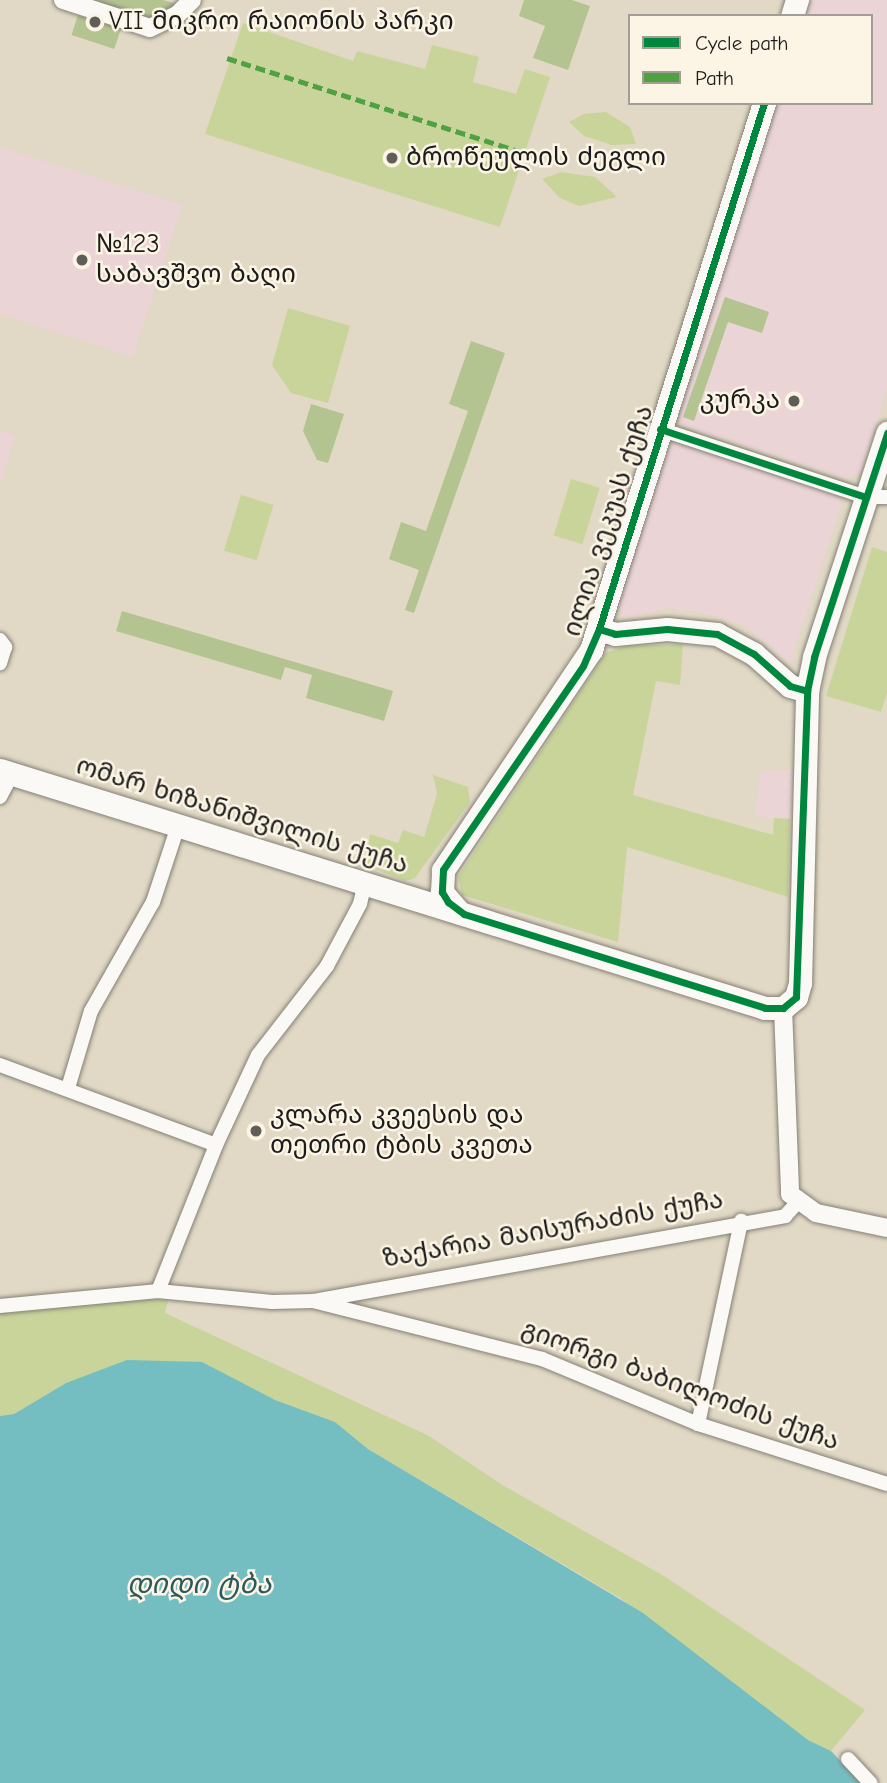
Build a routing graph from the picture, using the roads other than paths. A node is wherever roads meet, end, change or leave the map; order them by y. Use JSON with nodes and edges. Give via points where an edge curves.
{"nodes":[{"id":1,"x":63,"y":0,"type":"edge"},
{"id":2,"x":191,"y":0,"type":"edge"},
{"id":3,"x":763,"y":105,"type":"edge"},
{"id":4,"x":660,"y":429,"type":"junction"},
{"id":5,"x":887,"y":433,"type":"edge"},
{"id":6,"x":876,"y":497,"type":"edge"},
{"id":7,"x":599,"y":629,"type":"junction"},
{"id":8,"x":0,"y":640,"type":"edge"},
{"id":9,"x":0,"y":663,"type":"edge"},
{"id":10,"x":807,"y":691,"type":"junction"},
{"id":11,"x":6,"y":772,"type":"edge"},
{"id":12,"x":0,"y":797,"type":"edge"},
{"id":13,"x":178,"y":826,"type":"junction"},
{"id":14,"x":443,"y":870,"type":"junction"},
{"id":15,"x":365,"y":882,"type":"junction"},
{"id":16,"x":402,"y":895,"type":"junction"},
{"id":17,"x":461,"y":913,"type":"junction"},
{"id":18,"x":783,"y":1008,"type":"junction"},
{"id":19,"x":0,"y":1065,"type":"edge"},
{"id":20,"x":68,"y":1088,"type":"junction"},
{"id":21,"x":216,"y":1145,"type":"junction"},
{"id":22,"x":797,"y":1203,"type":"junction"},
{"id":23,"x":741,"y":1222,"type":"junction"},
{"id":24,"x":887,"y":1228,"type":"edge"},
{"id":25,"x":158,"y":1291,"type":"junction"},
{"id":26,"x":313,"y":1301,"type":"junction"},
{"id":27,"x":0,"y":1306,"type":"edge"},
{"id":28,"x":698,"y":1424,"type":"junction"},
{"id":29,"x":887,"y":1484,"type":"edge"},
{"id":30,"x":848,"y":1759,"type":"dead end"},
{"id":31,"x":870,"y":1783,"type":"edge"}],
"edges":[{"from":1,"to":2,"type":"street","via":[[150,28],[177,15]]},
{"from":3,"to":4,"type":"main road","name":"ილია ვეკუას ქუჩა"},
{"from":4,"to":6,"type":"street"},
{"from":4,"to":7,"type":"main road","name":"ილია ვეკუას ქუჩა"},
{"from":5,"to":6,"type":"main road"},
{"from":6,"to":10,"type":"main road"},
{"from":7,"to":10,"type":"main road","via":[[615,634],[667,628],[716,634],[754,654],[790,686]]},
{"from":7,"to":14,"type":"main road","name":"ილია ვეკუას ქუჩა","via":[[583,666]]},
{"from":8,"to":9,"type":"street","via":[[5,647]]},
{"from":10,"to":18,"type":"main road","via":[[800,983],[796,997]]},
{"from":11,"to":12,"type":"street"},
{"from":11,"to":13,"type":"main road","name":"ომარ ხიზანიშვილის ქუჩა"},
{"from":13,"to":15,"type":"main road","name":"ომარ ხიზანიშვილის ქუჩა"},
{"from":13,"to":20,"type":"street","via":[[153,902],[92,1012]]},
{"from":14,"to":16,"type":"main road","name":"ილია ვეკუას ქუჩა","via":[[421,890]]},
{"from":14,"to":17,"type":"main road","via":[[442,892]]},
{"from":15,"to":16,"type":"main road","name":"ომარ ხიზანიშვილის ქუჩა"},
{"from":15,"to":21,"type":"street","via":[[360,904],[327,966],[258,1055]]},
{"from":16,"to":17,"type":"main road","name":"ომარ ხიზანიშვილის ქუჩა"},
{"from":17,"to":18,"type":"main road","name":"ომარ ხიზანიშვილის ქუჩა","via":[[765,1008]]},
{"from":18,"to":22,"type":"street","via":[[785,1153],[790,1194]]},
{"from":19,"to":20,"type":"street"},
{"from":20,"to":21,"type":"street"},
{"from":21,"to":25,"type":"street"},
{"from":22,"to":23,"type":"street","name":"ზაქარია მაისურაძის ქუჩა","via":[[785,1216]]},
{"from":22,"to":24,"type":"street","via":[[816,1213]]},
{"from":23,"to":26,"type":"street","name":"ზაქარია მაისურაძის ქუჩა"},
{"from":23,"to":28,"type":"street"},
{"from":25,"to":26,"type":"street","name":"გიორგი ბაბილოძის ქუჩა","via":[[272,1302]]},
{"from":25,"to":27,"type":"street","name":"გიორგი ბაბილოძის ქუჩა"},
{"from":26,"to":28,"type":"street","name":"გიორგი ბაბილოძის ქუჩა","via":[[542,1359]]},
{"from":28,"to":29,"type":"street","name":"გიორგი ბაბილოძის ქუჩა"},
{"from":30,"to":31,"type":"street"}]}
